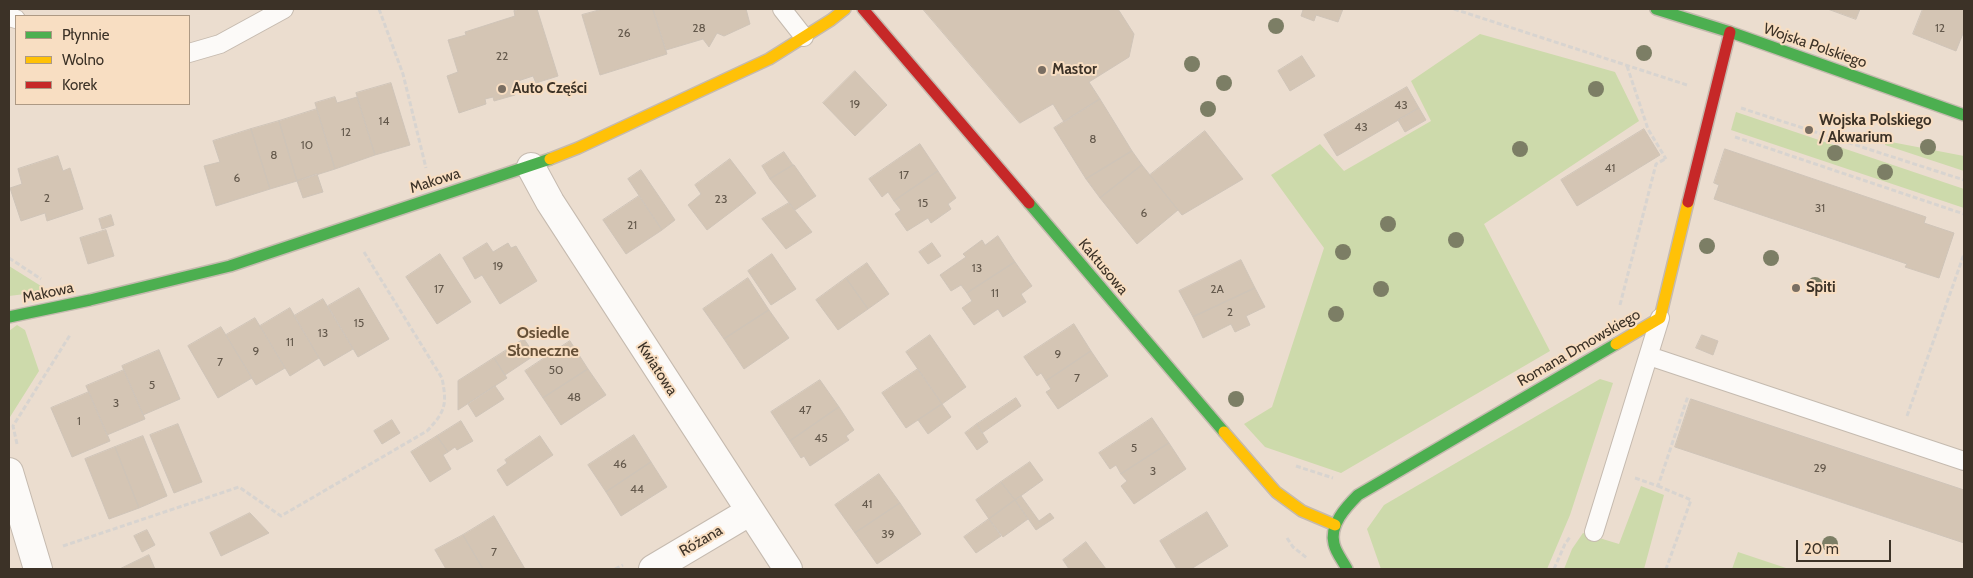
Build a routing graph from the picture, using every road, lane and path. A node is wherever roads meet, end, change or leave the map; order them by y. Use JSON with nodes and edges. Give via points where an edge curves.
{"nodes":[{"id":1,"x":284,"y":9,"type":"edge"},
{"id":2,"x":379,"y":9,"type":"edge"},
{"id":3,"x":782,"y":9,"type":"edge"},
{"id":4,"x":845,"y":9,"type":"edge"},
{"id":5,"x":864,"y":9,"type":"edge"},
{"id":6,"x":1454,"y":9,"type":"edge"},
{"id":7,"x":1656,"y":9,"type":"edge"},
{"id":8,"x":1730,"y":32,"type":"junction"},
{"id":9,"x":804,"y":37,"type":"junction"},
{"id":10,"x":190,"y":53,"type":"edge"},
{"id":11,"x":1627,"y":66,"type":"junction"},
{"id":12,"x":1688,"y":86,"type":"dead end"},
{"id":13,"x":1714,"y":94,"type":"junction"},
{"id":14,"x":1964,"y":115,"type":"edge"},
{"id":15,"x":1648,"y":129,"type":"dead end"},
{"id":16,"x":1734,"y":137,"type":"dead end"},
{"id":17,"x":1665,"y":159,"type":"dead end"},
{"id":18,"x":530,"y":167,"type":"junction"},
{"id":19,"x":1964,"y":180,"type":"edge"},
{"id":20,"x":433,"y":198,"type":"junction"},
{"id":21,"x":1964,"y":214,"type":"edge"},
{"id":22,"x":348,"y":226,"type":"junction"},
{"id":23,"x":1964,"y":254,"type":"edge"},
{"id":24,"x":9,"y":258,"type":"edge"},
{"id":25,"x":76,"y":303,"type":"junction"},
{"id":26,"x":1618,"y":312,"type":"dead end"},
{"id":27,"x":9,"y":317,"type":"edge"},
{"id":28,"x":1660,"y":318,"type":"junction"},
{"id":29,"x":1649,"y":356,"type":"junction"},
{"id":30,"x":1688,"y":394,"type":"dead end"},
{"id":31,"x":1899,"y":439,"type":"junction"},
{"id":32,"x":18,"y":446,"type":"dead end"},
{"id":33,"x":1964,"y":461,"type":"edge"},
{"id":34,"x":1290,"y":464,"type":"dead end"},
{"id":35,"x":1614,"y":471,"type":"junction"},
{"id":36,"x":9,"y":472,"type":"edge"},
{"id":37,"x":1334,"y":478,"type":"dead end"},
{"id":38,"x":1658,"y":486,"type":"junction"},
{"id":39,"x":750,"y":512,"type":"junction"},
{"id":40,"x":1335,"y":525,"type":"junction"},
{"id":41,"x":1594,"y":532,"type":"dead end"},
{"id":42,"x":35,"y":563,"type":"edge"},
{"id":43,"x":642,"y":565,"type":"edge"},
{"id":44,"x":615,"y":569,"type":"edge"},
{"id":45,"x":788,"y":569,"type":"edge"},
{"id":46,"x":1347,"y":569,"type":"edge"},
{"id":47,"x":1666,"y":569,"type":"edge"}],
"edges":[{"from":1,"to":10,"type":"lane","via":[[220,44]]},
{"from":2,"to":20,"type":"path","via":[[404,74]]},
{"from":3,"to":9,"type":"lane"},
{"from":4,"to":9,"type":"street","name":"Makowa"},
{"from":5,"to":40,"type":"street","name":"Kaktusowa","via":[[1276,492],[1302,511]]},
{"from":6,"to":11,"type":"path"},
{"from":7,"to":8,"type":"street","name":"Wojska Polskiego"},
{"from":8,"to":13,"type":"street","name":"Romana Dmowskiego"},
{"from":8,"to":14,"type":"street","name":"Wojska Polskiego"},
{"from":9,"to":18,"type":"street","name":"Makowa","via":[[769,59]]},
{"from":11,"to":12,"type":"path"},
{"from":11,"to":15,"type":"path"},
{"from":13,"to":19,"type":"path","via":[[1732,104]]},
{"from":13,"to":28,"type":"street","name":"Romana Dmowskiego"},
{"from":16,"to":21,"type":"path"},
{"from":17,"to":26,"type":"path","via":[[1656,164]]},
{"from":18,"to":20,"type":"street","name":"Makowa"},
{"from":18,"to":39,"type":"street","name":"Kwiatowa"},
{"from":20,"to":22,"type":"street","name":"Makowa"},
{"from":22,"to":25,"type":"street","name":"Makowa","via":[[230,266]]},
{"from":22,"to":42,"type":"path","via":[[442,378],[444,408],[433,425],[281,516],[239,487]]},
{"from":23,"to":31,"type":"path"},
{"from":24,"to":25,"type":"path","via":[[55,288],[71,286]]},
{"from":25,"to":27,"type":"street","name":"Makowa"},
{"from":25,"to":32,"type":"path","via":[[81,317],[13,426]]},
{"from":28,"to":29,"type":"lane"},
{"from":28,"to":40,"type":"street","name":"Romana Dmowskiego","via":[[1358,496],[1346,506]]},
{"from":29,"to":31,"type":"lane"},
{"from":29,"to":35,"type":"lane"},
{"from":30,"to":38,"type":"path"},
{"from":31,"to":33,"type":"lane"},
{"from":34,"to":37,"type":"path"},
{"from":35,"to":38,"type":"path"},
{"from":35,"to":41,"type":"lane"},
{"from":36,"to":42,"type":"street"},
{"from":38,"to":47,"type":"path","via":[[1691,500]]},
{"from":39,"to":43,"type":"street","name":"Różana"},
{"from":39,"to":45,"type":"street","name":"Kwiatowa"},
{"from":40,"to":46,"type":"street","via":[[1334,543]]},
{"from":43,"to":44,"type":"path"}]}
